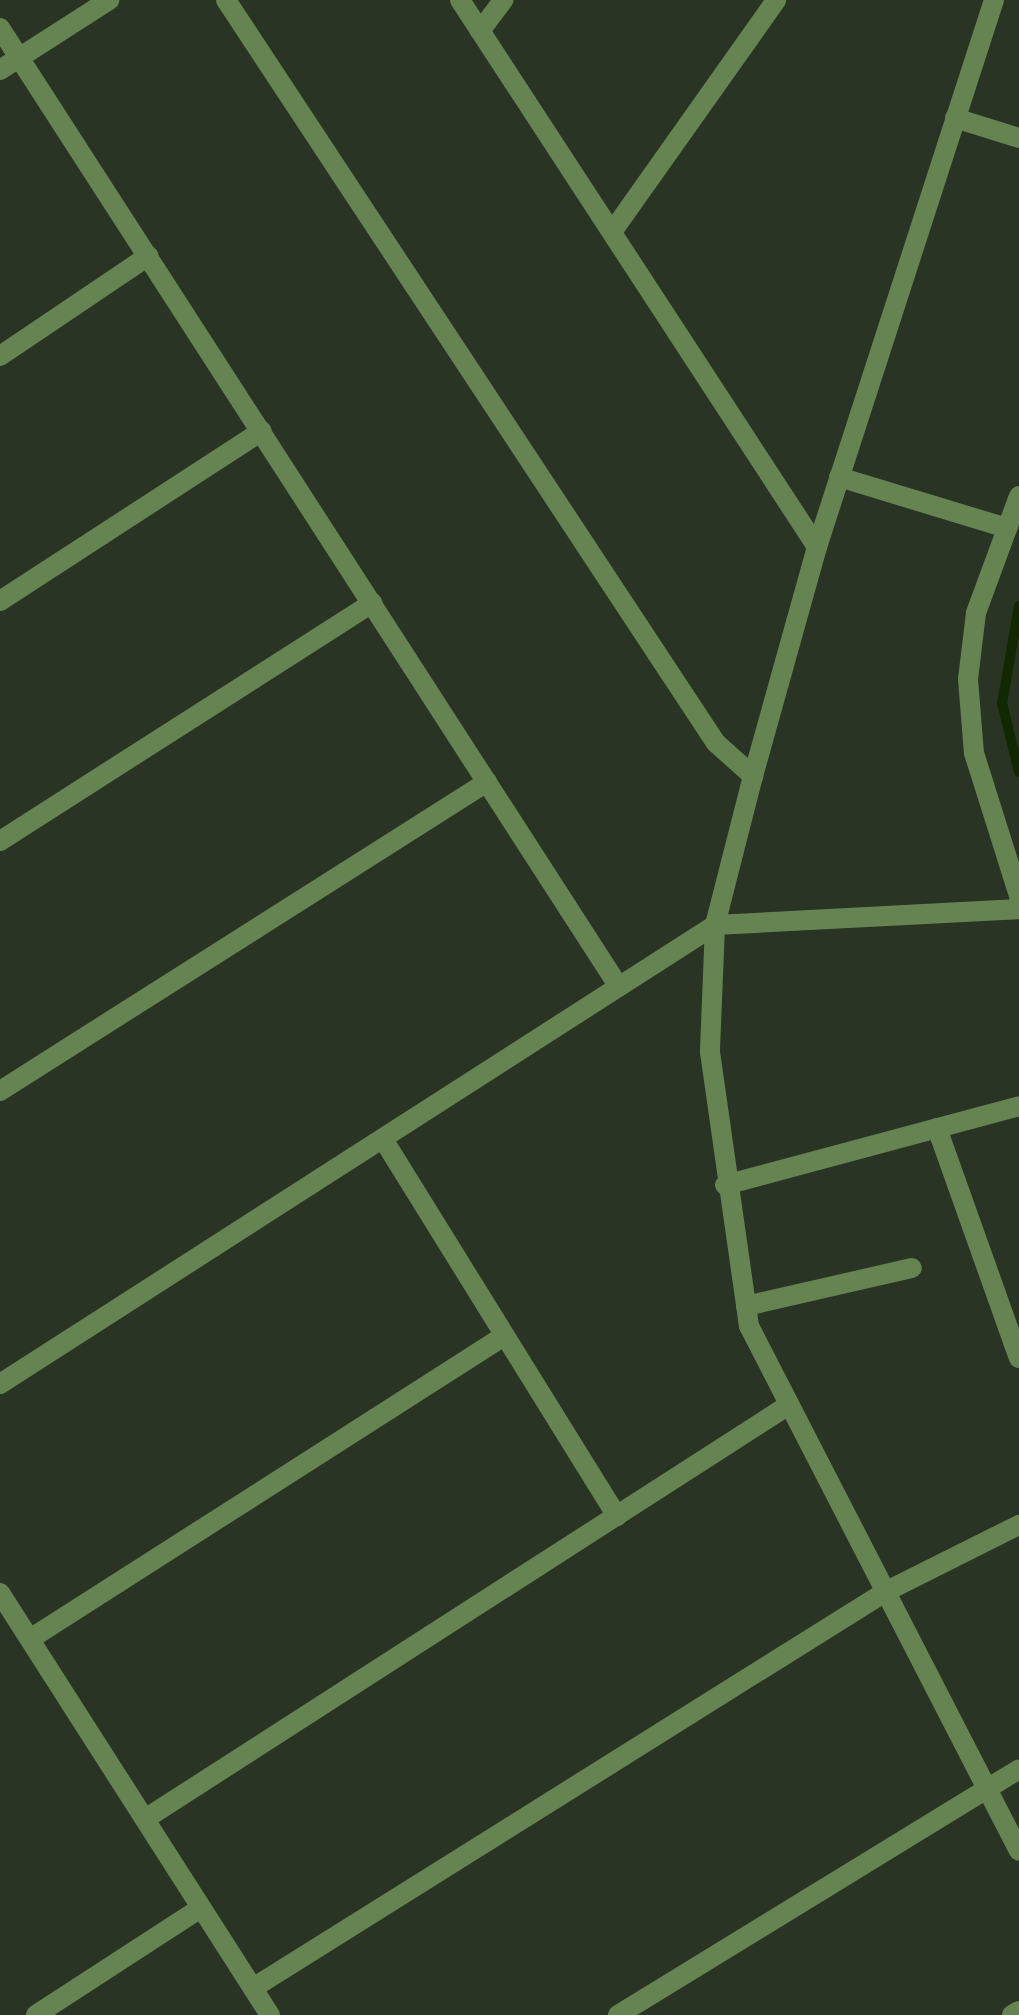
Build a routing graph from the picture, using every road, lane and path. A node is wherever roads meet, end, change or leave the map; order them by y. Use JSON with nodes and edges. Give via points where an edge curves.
{"nodes":[{"id":1,"x":109,"y":0,"type":"edge"},
{"id":2,"x":226,"y":0,"type":"edge"},
{"id":3,"x":460,"y":0,"type":"edge"},
{"id":4,"x":503,"y":0,"type":"edge"},
{"id":5,"x":776,"y":0,"type":"edge"},
{"id":6,"x":989,"y":2,"type":"edge"},
{"id":7,"x":0,"y":28,"type":"edge"},
{"id":8,"x":480,"y":31,"type":"junction"},
{"id":9,"x":19,"y":57,"type":"junction"},
{"id":10,"x":0,"y":70,"type":"edge"},
{"id":11,"x":955,"y":118,"type":"junction"},
{"id":12,"x":1019,"y":138,"type":"edge"},
{"id":13,"x":612,"y":232,"type":"junction"},
{"id":14,"x":148,"y":256,"type":"junction"},
{"id":15,"x":0,"y":356,"type":"edge"},
{"id":16,"x":262,"y":431,"type":"junction"},
{"id":17,"x":839,"y":477,"type":"junction"},
{"id":18,"x":1019,"y":496,"type":"edge"},
{"id":19,"x":1007,"y":528,"type":"junction"},
{"id":20,"x":817,"y":547,"type":"junction"},
{"id":21,"x":0,"y":601,"type":"edge"},
{"id":22,"x":372,"y":603,"type":"junction"},
{"id":23,"x":753,"y":776,"type":"junction"},
{"id":24,"x":487,"y":782,"type":"junction"},
{"id":25,"x":0,"y":841,"type":"edge"},
{"id":26,"x":1019,"y":896,"type":"edge"},
{"id":27,"x":1019,"y":909,"type":"edge"},
{"id":28,"x":715,"y":925,"type":"junction"},
{"id":29,"x":619,"y":987,"type":"junction"},
{"id":30,"x":0,"y":1091,"type":"edge"},
{"id":31,"x":1019,"y":1106,"type":"edge"},
{"id":32,"x":937,"y":1128,"type":"junction"},
{"id":33,"x":383,"y":1139,"type":"junction"},
{"id":34,"x":725,"y":1185,"type":"junction"},
{"id":35,"x":912,"y":1268,"type":"dead end"},
{"id":36,"x":746,"y":1306,"type":"junction"},
{"id":37,"x":504,"y":1336,"type":"junction"},
{"id":38,"x":1019,"y":1358,"type":"edge"},
{"id":39,"x":0,"y":1384,"type":"edge"},
{"id":40,"x":787,"y":1406,"type":"junction"},
{"id":41,"x":617,"y":1516,"type":"junction"},
{"id":42,"x":1019,"y":1525,"type":"edge"},
{"id":43,"x":885,"y":1592,"type":"junction"},
{"id":44,"x":0,"y":1593,"type":"edge"},
{"id":45,"x":30,"y":1639,"type":"junction"},
{"id":46,"x":1019,"y":1769,"type":"edge"},
{"id":47,"x":986,"y":1786,"type":"junction"},
{"id":48,"x":145,"y":1819,"type":"junction"},
{"id":49,"x":1019,"y":1851,"type":"edge"},
{"id":50,"x":201,"y":1908,"type":"junction"},
{"id":51,"x":253,"y":1988,"type":"junction"},
{"id":52,"x":1019,"y":2011,"type":"edge"},
{"id":53,"x":36,"y":2015,"type":"edge"},
{"id":54,"x":270,"y":2015,"type":"edge"},
{"id":55,"x":618,"y":2015,"type":"edge"},
{"id":56,"x":1012,"y":2015,"type":"edge"}],
"edges":[{"from":1,"to":9,"type":"street"},
{"from":2,"to":23,"type":"street","via":[[716,743]]},
{"from":3,"to":8,"type":"street"},
{"from":4,"to":8,"type":"street"},
{"from":5,"to":13,"type":"street"},
{"from":6,"to":11,"type":"street"},
{"from":7,"to":9,"type":"street"},
{"from":8,"to":13,"type":"street"},
{"from":9,"to":10,"type":"street"},
{"from":9,"to":14,"type":"street"},
{"from":11,"to":12,"type":"street"},
{"from":11,"to":17,"type":"street"},
{"from":13,"to":20,"type":"street"},
{"from":14,"to":15,"type":"street"},
{"from":14,"to":16,"type":"street"},
{"from":16,"to":21,"type":"street"},
{"from":16,"to":22,"type":"street"},
{"from":17,"to":19,"type":"street"},
{"from":17,"to":20,"type":"street"},
{"from":18,"to":19,"type":"street"},
{"from":19,"to":26,"type":"street","via":[[976,613],[968,679],[974,753]]},
{"from":20,"to":23,"type":"street"},
{"from":22,"to":24,"type":"street"},
{"from":22,"to":25,"type":"street"},
{"from":23,"to":28,"type":"street"},
{"from":24,"to":29,"type":"street"},
{"from":24,"to":30,"type":"street"},
{"from":27,"to":28,"type":"street"},
{"from":28,"to":29,"type":"street"},
{"from":28,"to":34,"type":"street","via":[[710,1052]]},
{"from":29,"to":33,"type":"street"},
{"from":31,"to":32,"type":"street"},
{"from":32,"to":34,"type":"street"},
{"from":32,"to":38,"type":"street"},
{"from":33,"to":37,"type":"street"},
{"from":33,"to":39,"type":"street"},
{"from":34,"to":36,"type":"street"},
{"from":35,"to":36,"type":"street"},
{"from":36,"to":40,"type":"street"},
{"from":37,"to":41,"type":"street"},
{"from":37,"to":45,"type":"street"},
{"from":40,"to":41,"type":"street"},
{"from":40,"to":43,"type":"street"},
{"from":41,"to":48,"type":"street"},
{"from":42,"to":43,"type":"street"},
{"from":43,"to":47,"type":"street"},
{"from":43,"to":51,"type":"street"},
{"from":44,"to":45,"type":"street"},
{"from":45,"to":48,"type":"street"},
{"from":46,"to":47,"type":"street"},
{"from":47,"to":49,"type":"street"},
{"from":47,"to":55,"type":"street"},
{"from":48,"to":50,"type":"street"},
{"from":50,"to":51,"type":"street"},
{"from":50,"to":53,"type":"street"},
{"from":51,"to":54,"type":"street"},
{"from":52,"to":56,"type":"street"}]}
